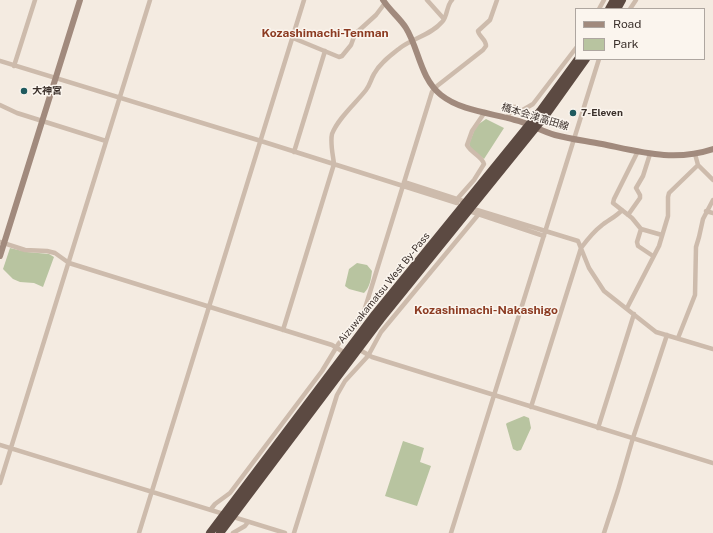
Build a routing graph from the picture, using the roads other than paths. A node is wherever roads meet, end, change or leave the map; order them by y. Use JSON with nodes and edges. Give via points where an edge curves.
{"nodes":[{"id":1,"x":35,"y":0,"type":"edge"},
{"id":2,"x":80,"y":0,"type":"edge"},
{"id":3,"x":150,"y":0,"type":"edge"},
{"id":4,"x":304,"y":0,"type":"edge"},
{"id":5,"x":427,"y":0,"type":"edge"},
{"id":6,"x":452,"y":0,"type":"edge"},
{"id":7,"x":497,"y":0,"type":"edge"},
{"id":8,"x":384,"y":1,"type":"edge"},
{"id":9,"x":444,"y":19,"type":"junction"},
{"id":10,"x":293,"y":38,"type":"junction"},
{"id":11,"x":412,"y":40,"type":"junction"},
{"id":12,"x":575,"y":49,"type":"edge"},
{"id":13,"x":325,"y":51,"type":"junction"},
{"id":14,"x":577,"y":60,"type":"edge"},
{"id":15,"x":585,"y":60,"type":"edge"},
{"id":16,"x":599,"y":60,"type":"edge"},
{"id":17,"x":0,"y":61,"type":"edge"},
{"id":18,"x":14,"y":66,"type":"junction"},
{"id":19,"x":56,"y":78,"type":"junction"},
{"id":20,"x":435,"y":89,"type":"junction"},
{"id":21,"x":120,"y":98,"type":"junction"},
{"id":22,"x":0,"y":106,"type":"edge"},
{"id":23,"x":485,"y":112,"type":"junction"},
{"id":24,"x":507,"y":118,"type":"junction"},
{"id":25,"x":42,"y":121,"type":"junction"},
{"id":26,"x":532,"y":126,"type":"junction"},
{"id":27,"x":573,"y":139,"type":"junction"},
{"id":28,"x":106,"y":141,"type":"junction"},
{"id":29,"x":261,"y":141,"type":"junction"},
{"id":30,"x":713,"y":149,"type":"edge"},
{"id":31,"x":638,"y":151,"type":"junction"},
{"id":32,"x":294,"y":152,"type":"junction"},
{"id":33,"x":650,"y":154,"type":"junction"},
{"id":34,"x":695,"y":154,"type":"junction"},
{"id":35,"x":334,"y":164,"type":"junction"},
{"id":36,"x":698,"y":166,"type":"junction"},
{"id":37,"x":713,"y":180,"type":"edge"},
{"id":38,"x":403,"y":184,"type":"junction"},
{"id":39,"x":713,"y":200,"type":"edge"},
{"id":40,"x":457,"y":201,"type":"junction"},
{"id":41,"x":466,"y":202,"type":"junction"},
{"id":42,"x":622,"y":210,"type":"junction"},
{"id":43,"x":706,"y":211,"type":"junction"},
{"id":44,"x":474,"y":212,"type":"junction"},
{"id":45,"x":713,"y":213,"type":"edge"},
{"id":46,"x":628,"y":215,"type":"junction"},
{"id":47,"x":641,"y":229,"type":"junction"},
{"id":48,"x":544,"y":233,"type":"junction"},
{"id":49,"x":662,"y":235,"type":"junction"},
{"id":50,"x":2,"y":242,"type":"edge"},
{"id":51,"x":581,"y":248,"type":"junction"},
{"id":52,"x":0,"y":256,"type":"edge"},
{"id":53,"x":653,"y":256,"type":"junction"},
{"id":54,"x":69,"y":262,"type":"junction"},
{"id":55,"x":209,"y":306,"type":"junction"},
{"id":56,"x":627,"y":308,"type":"junction"},
{"id":57,"x":634,"y":314,"type":"junction"},
{"id":58,"x":283,"y":330,"type":"junction"},
{"id":59,"x":667,"y":335,"type":"junction"},
{"id":60,"x":678,"y":338,"type":"junction"},
{"id":61,"x":336,"y":346,"type":"junction"},
{"id":62,"x":358,"y":349,"type":"junction"},
{"id":63,"x":713,"y":349,"type":"edge"},
{"id":64,"x":345,"y":353,"type":"junction"},
{"id":65,"x":368,"y":356,"type":"junction"},
{"id":66,"x":494,"y":395,"type":"junction"},
{"id":67,"x":531,"y":407,"type":"junction"},
{"id":68,"x":598,"y":428,"type":"junction"},
{"id":69,"x":633,"y":438,"type":"junction"},
{"id":70,"x":0,"y":444,"type":"edge"},
{"id":71,"x":11,"y":448,"type":"junction"},
{"id":72,"x":713,"y":463,"type":"edge"},
{"id":73,"x":0,"y":483,"type":"edge"},
{"id":74,"x":152,"y":491,"type":"junction"},
{"id":75,"x":211,"y":509,"type":"junction"},
{"id":76,"x":228,"y":516,"type":"junction"},
{"id":77,"x":248,"y":522,"type":"junction"},
{"id":78,"x":139,"y":533,"type":"edge"},
{"id":79,"x":210,"y":533,"type":"edge"},
{"id":80,"x":220,"y":533,"type":"edge"},
{"id":81,"x":233,"y":533,"type":"edge"},
{"id":82,"x":285,"y":533,"type":"edge"},
{"id":83,"x":294,"y":533,"type":"edge"},
{"id":84,"x":451,"y":533,"type":"edge"},
{"id":85,"x":604,"y":533,"type":"edge"}],
"edges":[{"from":1,"to":18,"type":"street"},
{"from":2,"to":19,"type":"main road"},
{"from":3,"to":21,"type":"street"},
{"from":4,"to":10,"type":"street"},
{"from":5,"to":9,"type":"street"},
{"from":6,"to":9,"type":"street"},
{"from":7,"to":20,"type":"street","via":[[490,20],[478,31],[486,46]]},
{"from":8,"to":11,"type":"main road","name":"橋本会津高田線","via":[[404,25]]},
{"from":8,"to":13,"type":"street","via":[[376,16],[355,34],[351,45],[342,56]]},
{"from":9,"to":11,"type":"street","via":[[432,30]]},
{"from":10,"to":13,"type":"street"},
{"from":10,"to":29,"type":"street"},
{"from":11,"to":20,"type":"main road","name":"橋本会津高田線","via":[[423,69]]},
{"from":11,"to":35,"type":"street","via":[[388,57],[378,68],[366,90],[338,124],[332,139]]},
{"from":12,"to":24,"type":"street","via":[[533,104],[522,111],[513,107]]},
{"from":13,"to":32,"type":"street"},
{"from":14,"to":26,"type":"highway","name":"Aizuwakamatsu West By-Pass"},
{"from":15,"to":26,"type":"highway","name":"Aizuwakamatsu West By-Pass","via":[[555,103]]},
{"from":16,"to":27,"type":"street"},
{"from":17,"to":18,"type":"street"},
{"from":18,"to":19,"type":"street"},
{"from":19,"to":21,"type":"street"},
{"from":19,"to":25,"type":"main road"},
{"from":20,"to":23,"type":"main road","name":"橋本会津高田線","via":[[455,104]]},
{"from":20,"to":38,"type":"street"},
{"from":21,"to":28,"type":"street"},
{"from":21,"to":29,"type":"street"},
{"from":22,"to":25,"type":"street","via":[[16,114]]},
{"from":23,"to":24,"type":"main road","name":"橋本会津高田線"},
{"from":23,"to":40,"type":"street","via":[[472,131],[467,145],[484,164]]},
{"from":24,"to":26,"type":"main road","name":"橋本会津高田線"},
{"from":25,"to":28,"type":"street"},
{"from":25,"to":50,"type":"main road"},
{"from":26,"to":27,"type":"main road","name":"橋本会津高田線"},
{"from":26,"to":41,"type":"highway","name":"Aizuwakamatsu West By-Pass"},
{"from":26,"to":44,"type":"highway","name":"Aizuwakamatsu West By-Pass"},
{"from":27,"to":31,"type":"main road","name":"橋本会津高田線"},
{"from":27,"to":48,"type":"street"},
{"from":28,"to":54,"type":"street"},
{"from":29,"to":32,"type":"street"},
{"from":29,"to":55,"type":"street"},
{"from":30,"to":34,"type":"main road","name":"橋本会津高田線"},
{"from":31,"to":33,"type":"main road","name":"橋本会津高田線"},
{"from":31,"to":42,"type":"street","via":[[613,201]]},
{"from":32,"to":35,"type":"street"},
{"from":33,"to":34,"type":"main road","name":"橋本会津高田線"},
{"from":33,"to":46,"type":"street","via":[[636,188],[640,198]]},
{"from":34,"to":36,"type":"street"},
{"from":35,"to":38,"type":"street"},
{"from":35,"to":58,"type":"street"},
{"from":36,"to":37,"type":"street"},
{"from":36,"to":49,"type":"street","via":[[669,192],[668,216]]},
{"from":38,"to":40,"type":"street"},
{"from":38,"to":61,"type":"street","via":[[362,318]]},
{"from":39,"to":43,"type":"street"},
{"from":40,"to":41,"type":"street"},
{"from":41,"to":64,"type":"highway","name":"Aizuwakamatsu West By-Pass"},
{"from":42,"to":46,"type":"street"},
{"from":42,"to":51,"type":"street","via":[[595,231]]},
{"from":43,"to":45,"type":"street"},
{"from":43,"to":60,"type":"street","via":[[696,247],[695,295]]},
{"from":44,"to":48,"type":"street"},
{"from":44,"to":62,"type":"highway","name":"Aizuwakamatsu West By-Pass"},
{"from":44,"to":65,"type":"street","via":[[382,332]]},
{"from":46,"to":47,"type":"street"},
{"from":47,"to":49,"type":"street"},
{"from":47,"to":53,"type":"street","via":[[637,244]]},
{"from":48,"to":51,"type":"street","via":[[578,241]]},
{"from":48,"to":66,"type":"street"},
{"from":49,"to":53,"type":"street"},
{"from":50,"to":52,"type":"main road"},
{"from":50,"to":54,"type":"street","via":[[25,250],[55,253]]},
{"from":51,"to":56,"type":"street","via":[[601,289]]},
{"from":51,"to":67,"type":"street"},
{"from":53,"to":56,"type":"street"},
{"from":54,"to":55,"type":"street"},
{"from":54,"to":71,"type":"street"},
{"from":55,"to":58,"type":"street"},
{"from":55,"to":74,"type":"street"},
{"from":56,"to":57,"type":"street"},
{"from":57,"to":59,"type":"street","via":[[653,330]]},
{"from":57,"to":68,"type":"street"},
{"from":58,"to":61,"type":"street"},
{"from":59,"to":60,"type":"street"},
{"from":59,"to":69,"type":"street"},
{"from":60,"to":63,"type":"street"},
{"from":61,"to":64,"type":"street"},
{"from":61,"to":75,"type":"street","via":[[322,371],[230,493]]},
{"from":62,"to":65,"type":"street"},
{"from":62,"to":76,"type":"highway","name":"Aizuwakamatsu West By-Pass"},
{"from":64,"to":76,"type":"highway","name":"Aizuwakamatsu West By-Pass"},
{"from":65,"to":66,"type":"street"},
{"from":65,"to":83,"type":"street","via":[[345,381],[337,395]]},
{"from":66,"to":67,"type":"street"},
{"from":66,"to":84,"type":"street"},
{"from":67,"to":68,"type":"street"},
{"from":68,"to":69,"type":"street"},
{"from":69,"to":72,"type":"street"},
{"from":69,"to":85,"type":"street"},
{"from":70,"to":71,"type":"street"},
{"from":71,"to":73,"type":"street"},
{"from":71,"to":74,"type":"street"},
{"from":74,"to":75,"type":"street"},
{"from":74,"to":78,"type":"street"},
{"from":75,"to":76,"type":"street"},
{"from":76,"to":77,"type":"street"},
{"from":76,"to":79,"type":"highway","name":"Aizuwakamatsu West By-Pass"},
{"from":76,"to":80,"type":"highway","name":"Aizuwakamatsu West By-Pass"},
{"from":77,"to":81,"type":"street"},
{"from":77,"to":82,"type":"street"}]}
